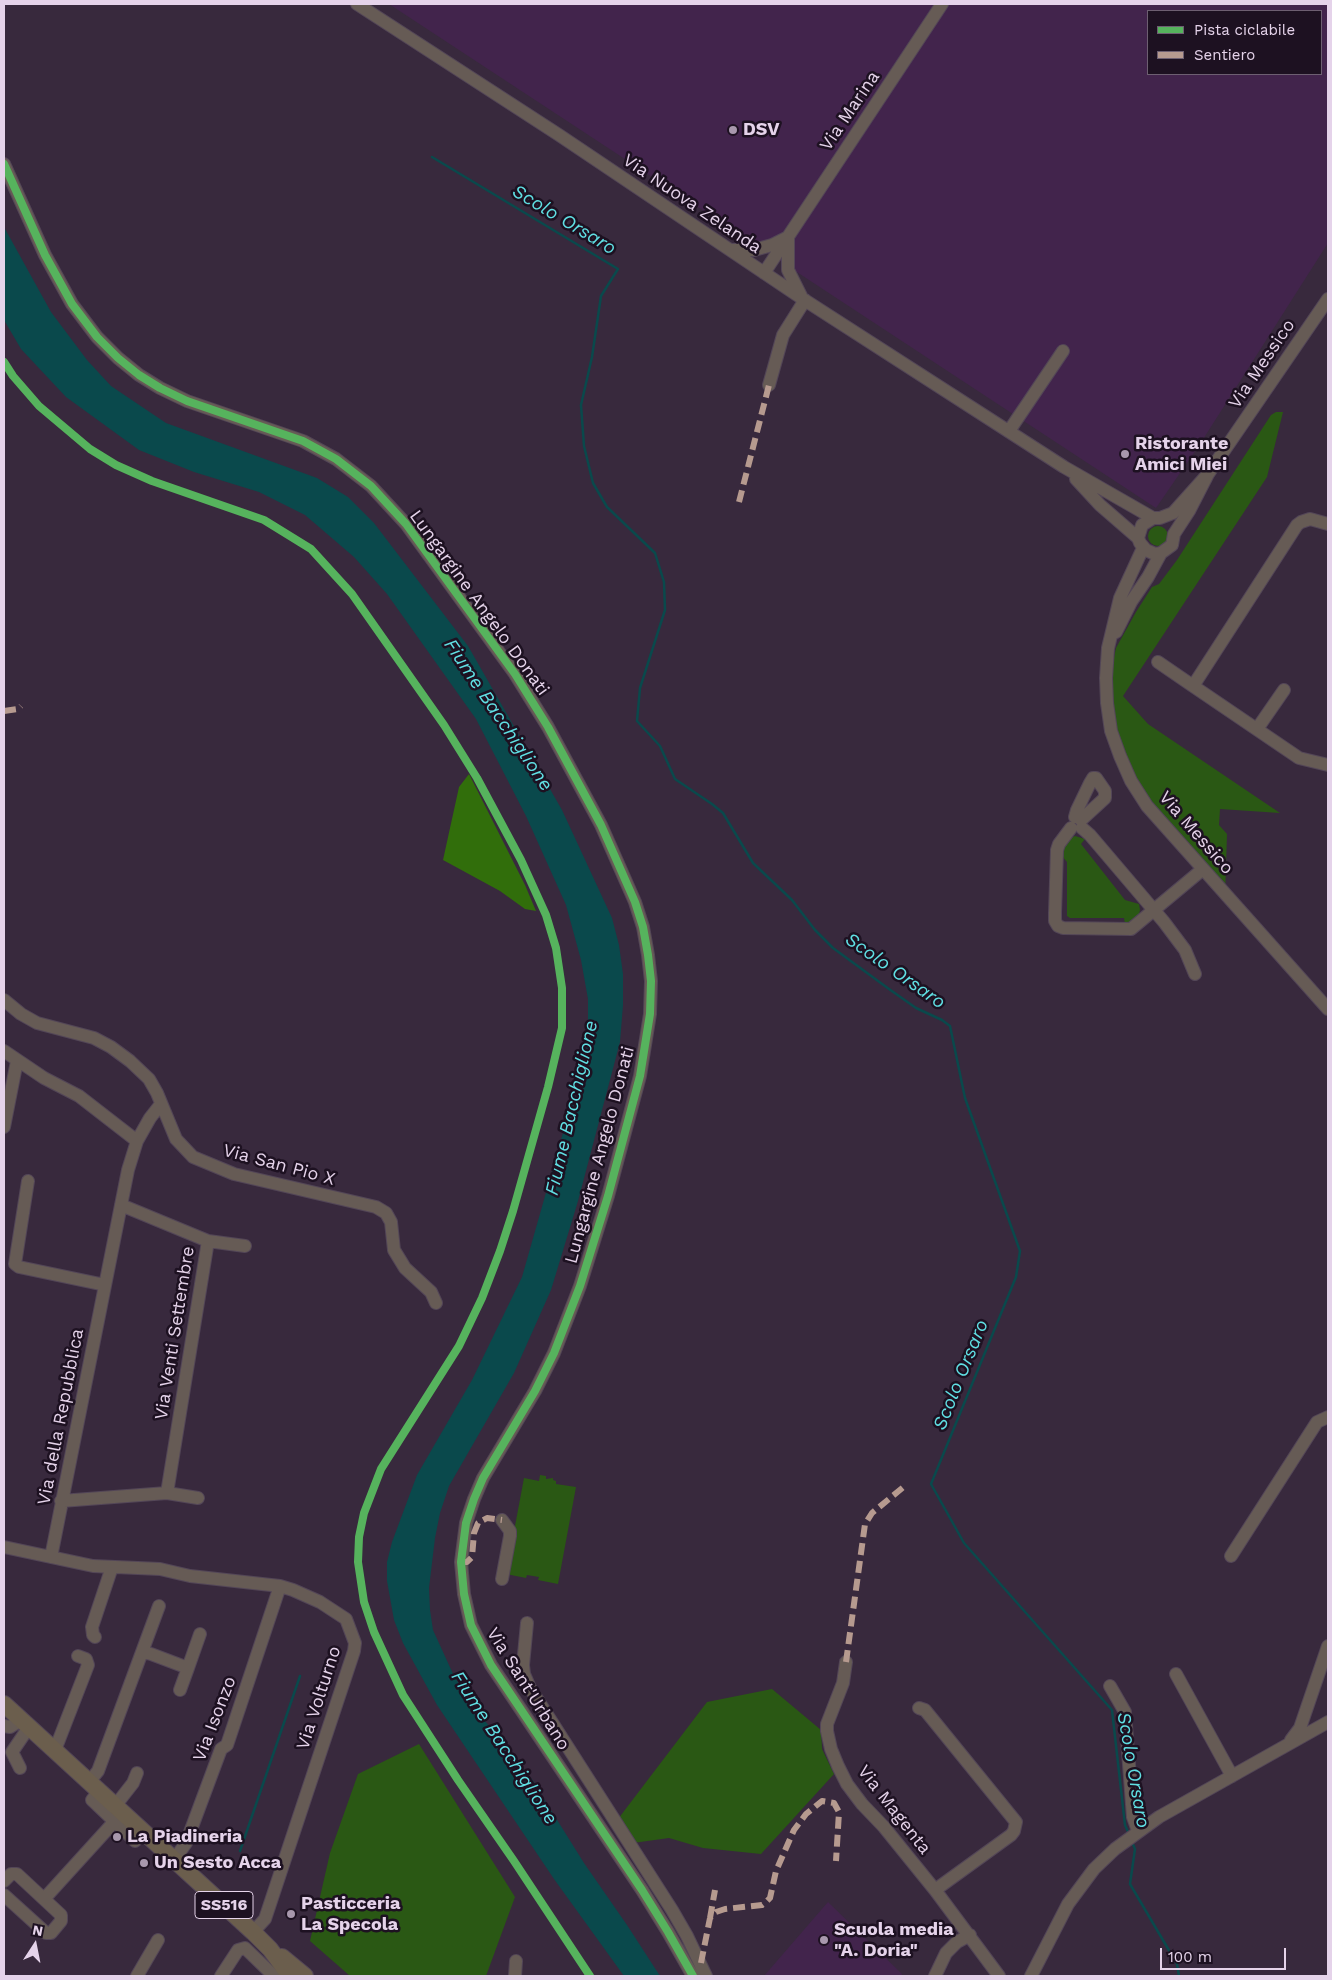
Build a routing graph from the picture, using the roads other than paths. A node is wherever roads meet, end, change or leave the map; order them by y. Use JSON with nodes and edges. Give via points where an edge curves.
{"nodes":[{"id":1,"x":357,"y":4,"type":"edge"},
{"id":2,"x":942,"y":4,"type":"edge"},
{"id":3,"x":4,"y":164,"type":"edge"},
{"id":4,"x":788,"y":237,"type":"junction"},
{"id":5,"x":728,"y":250,"type":"junction"},
{"id":6,"x":764,"y":274,"type":"junction"},
{"id":7,"x":1328,"y":299,"type":"edge"},
{"id":8,"x":804,"y":300,"type":"junction"},
{"id":9,"x":1063,"y":351,"type":"dead end"},
{"id":10,"x":769,"y":386,"type":"dead end"},
{"id":11,"x":1009,"y":431,"type":"junction"},
{"id":12,"x":1064,"y":467,"type":"junction"},
{"id":13,"x":1208,"y":474,"type":"junction"},
{"id":14,"x":1129,"y":505,"type":"junction"},
{"id":15,"x":1156,"y":518,"type":"junction"},
{"id":16,"x":1121,"y":523,"type":"junction"},
{"id":17,"x":1328,"y":524,"type":"edge"},
{"id":18,"x":1174,"y":534,"type":"junction"},
{"id":19,"x":1141,"y":543,"type":"junction"},
{"id":20,"x":1161,"y":553,"type":"junction"},
{"id":21,"x":1108,"y":648,"type":"junction"},
{"id":22,"x":1158,"y":662,"type":"dead end"},
{"id":23,"x":1193,"y":686,"type":"junction"},
{"id":24,"x":1284,"y":690,"type":"dead end"},
{"id":25,"x":1257,"y":729,"type":"junction"},
{"id":26,"x":1328,"y":765,"type":"edge"},
{"id":27,"x":1203,"y":869,"type":"junction"},
{"id":28,"x":1154,"y":910,"type":"junction"},
{"id":29,"x":1195,"y":974,"type":"dead end"},
{"id":30,"x":4,"y":1000,"type":"edge"},
{"id":31,"x":1328,"y":1009,"type":"edge"},
{"id":32,"x":4,"y":1051,"type":"edge"},
{"id":33,"x":17,"y":1061,"type":"junction"},
{"id":34,"x":161,"y":1104,"type":"junction"},
{"id":35,"x":4,"y":1127,"type":"edge"},
{"id":36,"x":138,"y":1141,"type":"junction"},
{"id":37,"x":28,"y":1181,"type":"dead end"},
{"id":38,"x":121,"y":1205,"type":"junction"},
{"id":39,"x":208,"y":1241,"type":"junction"},
{"id":40,"x":245,"y":1246,"type":"dead end"},
{"id":41,"x":105,"y":1284,"type":"junction"},
{"id":42,"x":436,"y":1303,"type":"dead end"},
{"id":43,"x":570,"y":1314,"type":"joint"},
{"id":44,"x":1328,"y":1417,"type":"edge"},
{"id":45,"x":167,"y":1493,"type":"junction"},
{"id":46,"x":198,"y":1498,"type":"dead end"},
{"id":47,"x":62,"y":1501,"type":"junction"},
{"id":48,"x":502,"y":1520,"type":"dead end"},
{"id":49,"x":4,"y":1547,"type":"edge"},
{"id":50,"x":1231,"y":1556,"type":"dead end"},
{"id":51,"x":52,"y":1557,"type":"junction"},
{"id":52,"x":112,"y":1567,"type":"junction"},
{"id":53,"x":502,"y":1580,"type":"dead end"},
{"id":54,"x":280,"y":1586,"type":"junction"},
{"id":55,"x":159,"y":1606,"type":"dead end"},
{"id":56,"x":527,"y":1623,"type":"dead end"},
{"id":57,"x":200,"y":1634,"type":"dead end"},
{"id":58,"x":95,"y":1637,"type":"dead end"},
{"id":59,"x":1328,"y":1646,"type":"edge"},
{"id":60,"x":142,"y":1652,"type":"junction"},
{"id":61,"x":78,"y":1656,"type":"dead end"},
{"id":62,"x":846,"y":1662,"type":"dead end"},
{"id":63,"x":188,"y":1668,"type":"junction"},
{"id":64,"x":1176,"y":1674,"type":"dead end"},
{"id":65,"x":1110,"y":1686,"type":"dead end"},
{"id":66,"x":180,"y":1690,"type":"dead end"},
{"id":67,"x":4,"y":1704,"type":"edge"},
{"id":68,"x":919,"y":1708,"type":"dead end"},
{"id":69,"x":1306,"y":1712,"type":"junction"},
{"id":70,"x":25,"y":1724,"type":"junction"},
{"id":71,"x":1326,"y":1724,"type":"edge"},
{"id":72,"x":4,"y":1726,"type":"edge"},
{"id":73,"x":1300,"y":1728,"type":"junction"},
{"id":74,"x":1281,"y":1748,"type":"junction"},
{"id":75,"x":56,"y":1750,"type":"junction"},
{"id":76,"x":20,"y":1768,"type":"dead end"},
{"id":77,"x":137,"y":1773,"type":"dead end"},
{"id":78,"x":1232,"y":1776,"type":"junction"},
{"id":79,"x":94,"y":1786,"type":"junction"},
{"id":80,"x":115,"y":1814,"type":"junction"},
{"id":81,"x":1133,"y":1835,"type":"junction"},
{"id":82,"x":174,"y":1860,"type":"junction"},
{"id":83,"x":4,"y":1880,"type":"edge"},
{"id":84,"x":935,"y":1890,"type":"junction"},
{"id":85,"x":4,"y":1895,"type":"edge"},
{"id":86,"x":44,"y":1899,"type":"junction"},
{"id":87,"x":253,"y":1932,"type":"junction"},
{"id":88,"x":970,"y":1935,"type":"junction"},
{"id":89,"x":158,"y":1940,"type":"dead end"},
{"id":90,"x":270,"y":1949,"type":"junction"},
{"id":91,"x":516,"y":1961,"type":"dead end"},
{"id":92,"x":137,"y":1976,"type":"edge"},
{"id":93,"x":221,"y":1976,"type":"edge"},
{"id":94,"x":274,"y":1976,"type":"edge"},
{"id":95,"x":290,"y":1976,"type":"edge"},
{"id":96,"x":306,"y":1976,"type":"edge"},
{"id":97,"x":515,"y":1976,"type":"edge"},
{"id":98,"x":693,"y":1976,"type":"edge"},
{"id":99,"x":706,"y":1976,"type":"edge"},
{"id":100,"x":935,"y":1976,"type":"edge"},
{"id":101,"x":999,"y":1976,"type":"edge"},
{"id":102,"x":1031,"y":1976,"type":"edge"}],
"edges":[{"from":1,"to":5,"type":"street","name":"Via Nuova Zelanda"},
{"from":2,"to":4,"type":"street","name":"Via Marina"},
{"from":3,"to":43,"type":"street","name":"Lungargine Angelo Donati","via":[[45,255],[72,304],[118,358],[146,379],[187,401],[303,441],[336,459],[383,498],[426,549],[515,674],[601,825],[643,927],[651,981],[650,1014],[640,1076],[611,1187]]},
{"from":4,"to":5,"type":"street","via":[[772,246],[754,250]]},
{"from":4,"to":6,"type":"street","name":"Via Marina"},
{"from":4,"to":8,"type":"street","via":[[788,270]]},
{"from":5,"to":6,"type":"street","name":"Via Nuova Zelanda"},
{"from":6,"to":8,"type":"street","name":"Via Nuova Zelanda"},
{"from":7,"to":13,"type":"street","name":"Via Messico"},
{"from":8,"to":10,"type":"street","via":[[784,335]]},
{"from":8,"to":11,"type":"street","name":"Via Nuova Zelanda"},
{"from":9,"to":11,"type":"street"},
{"from":11,"to":12,"type":"street","name":"Via Nuova Zelanda"},
{"from":12,"to":14,"type":"street","name":"Via Nuova Zelanda"},
{"from":12,"to":16,"type":"street","name":"Via Nuova Zelanda"},
{"from":13,"to":15,"type":"street","name":"Via Messico","via":[[1173,513]]},
{"from":13,"to":18,"type":"street","name":"Via Messico"},
{"from":14,"to":15,"type":"street","name":"Via Nuova Zelanda"},
{"from":14,"to":16,"type":"street","via":[[1124,508]]},
{"from":15,"to":18,"type":"street","via":[[1168,522]]},
{"from":15,"to":19,"type":"street","name":"Via Messico","via":[[1142,525]]},
{"from":16,"to":19,"type":"street","name":"Via Nuova Zelanda"},
{"from":17,"to":23,"type":"street","via":[[1310,519],[1297,525]]},
{"from":18,"to":20,"type":"street","name":"Via Messico","via":[[1172,545]]},
{"from":19,"to":20,"type":"street","via":[[1154,554]]},
{"from":19,"to":21,"type":"street","name":"Via Messico","via":[[1120,598]]},
{"from":20,"to":21,"type":"street","name":"Via Messico"},
{"from":21,"to":27,"type":"street","name":"Via Messico","via":[[1107,703],[1111,731],[1120,756],[1147,806]]},
{"from":22,"to":23,"type":"street"},
{"from":23,"to":25,"type":"street"},
{"from":24,"to":25,"type":"street"},
{"from":25,"to":26,"type":"street","via":[[1299,758]]},
{"from":27,"to":28,"type":"street"},
{"from":27,"to":31,"type":"street","name":"Via Messico"},
{"from":28,"to":28,"type":"street","via":[[1131,929],[1058,926],[1055,921],[1057,850],[1077,823]]},
{"from":28,"to":29,"type":"street","via":[[1185,950]]},
{"from":30,"to":34,"type":"street","name":"Via San Pio X","via":[[37,1023],[94,1038],[111,1047],[149,1079]]},
{"from":32,"to":33,"type":"street"},
{"from":33,"to":35,"type":"street"},
{"from":33,"to":36,"type":"street","via":[[79,1096]]},
{"from":34,"to":36,"type":"street","name":"Via della Repubblica"},
{"from":34,"to":42,"type":"street","name":"Via San Pio X","via":[[176,1139],[193,1157],[234,1174],[376,1207],[386,1213],[391,1222],[394,1250],[405,1268],[431,1292]]},
{"from":36,"to":38,"type":"street","name":"Via della Repubblica"},
{"from":37,"to":41,"type":"street","via":[[15,1264]]},
{"from":38,"to":39,"type":"street","name":"Via Venti Settembre"},
{"from":38,"to":41,"type":"street","name":"Via della Repubblica"},
{"from":39,"to":40,"type":"street"},
{"from":39,"to":45,"type":"street","name":"Via Venti Settembre"},
{"from":41,"to":47,"type":"street","name":"Via della Repubblica"},
{"from":43,"to":98,"type":"street","name":"Via Sant'Urbano","via":[[535,1391],[474,1499],[463,1542],[464,1594],[471,1625],[491,1664],[642,1890]]},
{"from":44,"to":50,"type":"street","via":[[1317,1422]]},
{"from":45,"to":46,"type":"street"},
{"from":45,"to":47,"type":"street"},
{"from":47,"to":51,"type":"street","name":"Via della Repubblica"},
{"from":48,"to":53,"type":"street","via":[[510,1531]]},
{"from":49,"to":51,"type":"street","name":"Via Volturno"},
{"from":51,"to":52,"type":"street","name":"Via Volturno"},
{"from":52,"to":54,"type":"street","name":"Via Volturno","via":[[160,1569],[190,1576]]},
{"from":52,"to":58,"type":"street","via":[[92,1627]]},
{"from":54,"to":82,"type":"street","name":"Via Isonzo","via":[[227,1744],[221,1748],[186,1843]]},
{"from":54,"to":87,"type":"street","name":"Via Volturno","via":[[305,1594],[340,1614],[346,1619],[355,1643],[265,1919]]},
{"from":55,"to":60,"type":"street"},
{"from":56,"to":99,"type":"street","name":"Via Sant'Urbano","via":[[523,1665],[530,1688],[672,1910]]},
{"from":57,"to":63,"type":"street"},
{"from":59,"to":69,"type":"street"},
{"from":60,"to":63,"type":"street"},
{"from":60,"to":79,"type":"street"},
{"from":61,"to":75,"type":"street","via":[[86,1659],[88,1665]]},
{"from":62,"to":84,"type":"street","name":"Via Magenta","via":[[843,1683],[827,1724],[831,1749],[847,1784]]},
{"from":63,"to":66,"type":"street"},
{"from":64,"to":78,"type":"street"},
{"from":65,"to":81,"type":"street","via":[[1125,1712]]},
{"from":67,"to":70,"type":"main road"},
{"from":68,"to":84,"type":"street","via":[[925,1710],[1016,1822],[1011,1835]]},
{"from":69,"to":71,"type":"street","via":[[1312,1722]]},
{"from":69,"to":73,"type":"street"},
{"from":70,"to":72,"type":"street"},
{"from":70,"to":75,"type":"main road"},
{"from":70,"to":76,"type":"street","via":[[12,1752]]},
{"from":71,"to":73,"type":"street"},
{"from":71,"to":74,"type":"street"},
{"from":73,"to":74,"type":"street"},
{"from":74,"to":78,"type":"street"},
{"from":75,"to":79,"type":"main road"},
{"from":77,"to":80,"type":"street"},
{"from":78,"to":81,"type":"street"},
{"from":79,"to":80,"type":"main road"},
{"from":80,"to":82,"type":"main road","via":[[144,1832]]},
{"from":80,"to":86,"type":"street"},
{"from":81,"to":102,"type":"street","via":[[1104,1858],[1083,1882]]},
{"from":82,"to":87,"type":"main road","number":"SS516"},
{"from":83,"to":86,"type":"street","via":[[11,1874],[17,1874]]},
{"from":84,"to":88,"type":"street","name":"Via Magenta"},
{"from":85,"to":86,"type":"street","via":[[46,1933],[50,1933],[61,1921],[61,1915]]},
{"from":87,"to":90,"type":"main road","number":"SS516"},
{"from":88,"to":100,"type":"street","via":[[946,1953]]},
{"from":88,"to":101,"type":"street","name":"Via Magenta"},
{"from":89,"to":92,"type":"street"},
{"from":90,"to":95,"type":"main road","number":"SS516"},
{"from":90,"to":96,"type":"main road","number":"SS516"},
{"from":91,"to":97,"type":"street"},
{"from":93,"to":94,"type":"street","via":[[238,1950],[245,1948]]}]}
